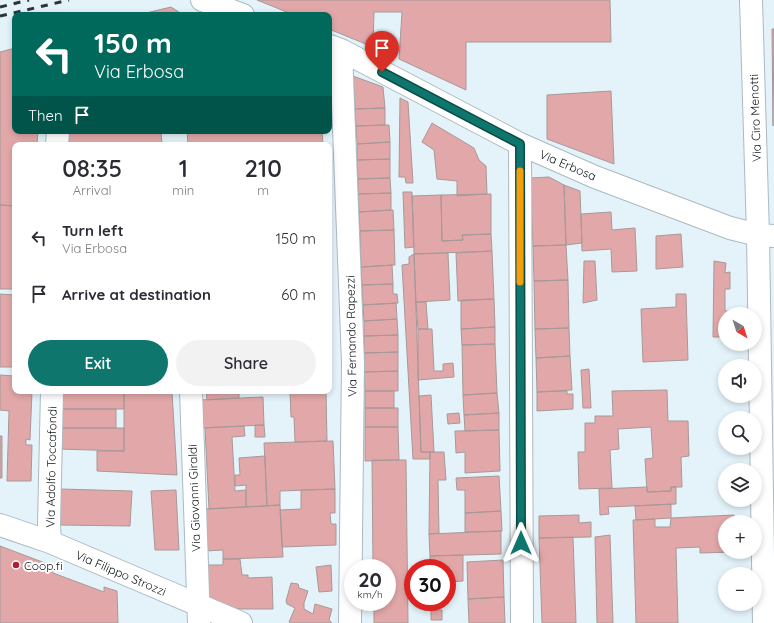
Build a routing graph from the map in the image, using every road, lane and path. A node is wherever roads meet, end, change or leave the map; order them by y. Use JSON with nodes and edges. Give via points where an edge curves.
{"nodes":[{"id":1,"x":202,"y":0,"type":"edge"},
{"id":2,"x":752,"y":0,"type":"edge"},
{"id":3,"x":235,"y":12,"type":"edge"},
{"id":4,"x":335,"y":48,"type":"edge"},
{"id":5,"x":520,"y":144,"type":"junction"},
{"id":6,"x":766,"y":236,"type":"edge"},
{"id":7,"x":52,"y":394,"type":"edge"},
{"id":8,"x":191,"y":394,"type":"edge"},
{"id":9,"x":0,"y":525,"type":"edge"},
{"id":10,"x":50,"y":542,"type":"junction"},
{"id":11,"x":199,"y":614,"type":"edge"},
{"id":12,"x":241,"y":623,"type":"edge"},
{"id":13,"x":350,"y":623,"type":"edge"},
{"id":14,"x":522,"y":623,"type":"edge"},
{"id":15,"x":764,"y":623,"type":"edge"}],
"edges":[{"from":1,"to":3,"type":"street"},
{"from":2,"to":6,"type":"street","name":"Via Ciro Menotti"},
{"from":4,"to":5,"type":"street","name":"Via Erbosa"},
{"from":4,"to":13,"type":"street","name":"Via Fernando Rapezzi","via":[[352,363]]},
{"from":5,"to":6,"type":"street","name":"Via Erbosa","via":[[595,177],[730,228]]},
{"from":5,"to":14,"type":"street"},
{"from":6,"to":15,"type":"street","name":"Via Ciro Menotti"},
{"from":7,"to":10,"type":"street","name":"Via Adolfo Toccafondi"},
{"from":8,"to":11,"type":"street","name":"Via Giovanni Giraldi"},
{"from":9,"to":10,"type":"street","name":"Via Filippo Strozzi"},
{"from":10,"to":11,"type":"street","name":"Via Filippo Strozzi"},
{"from":11,"to":12,"type":"street","name":"Via Filippo Strozzi"}]}
